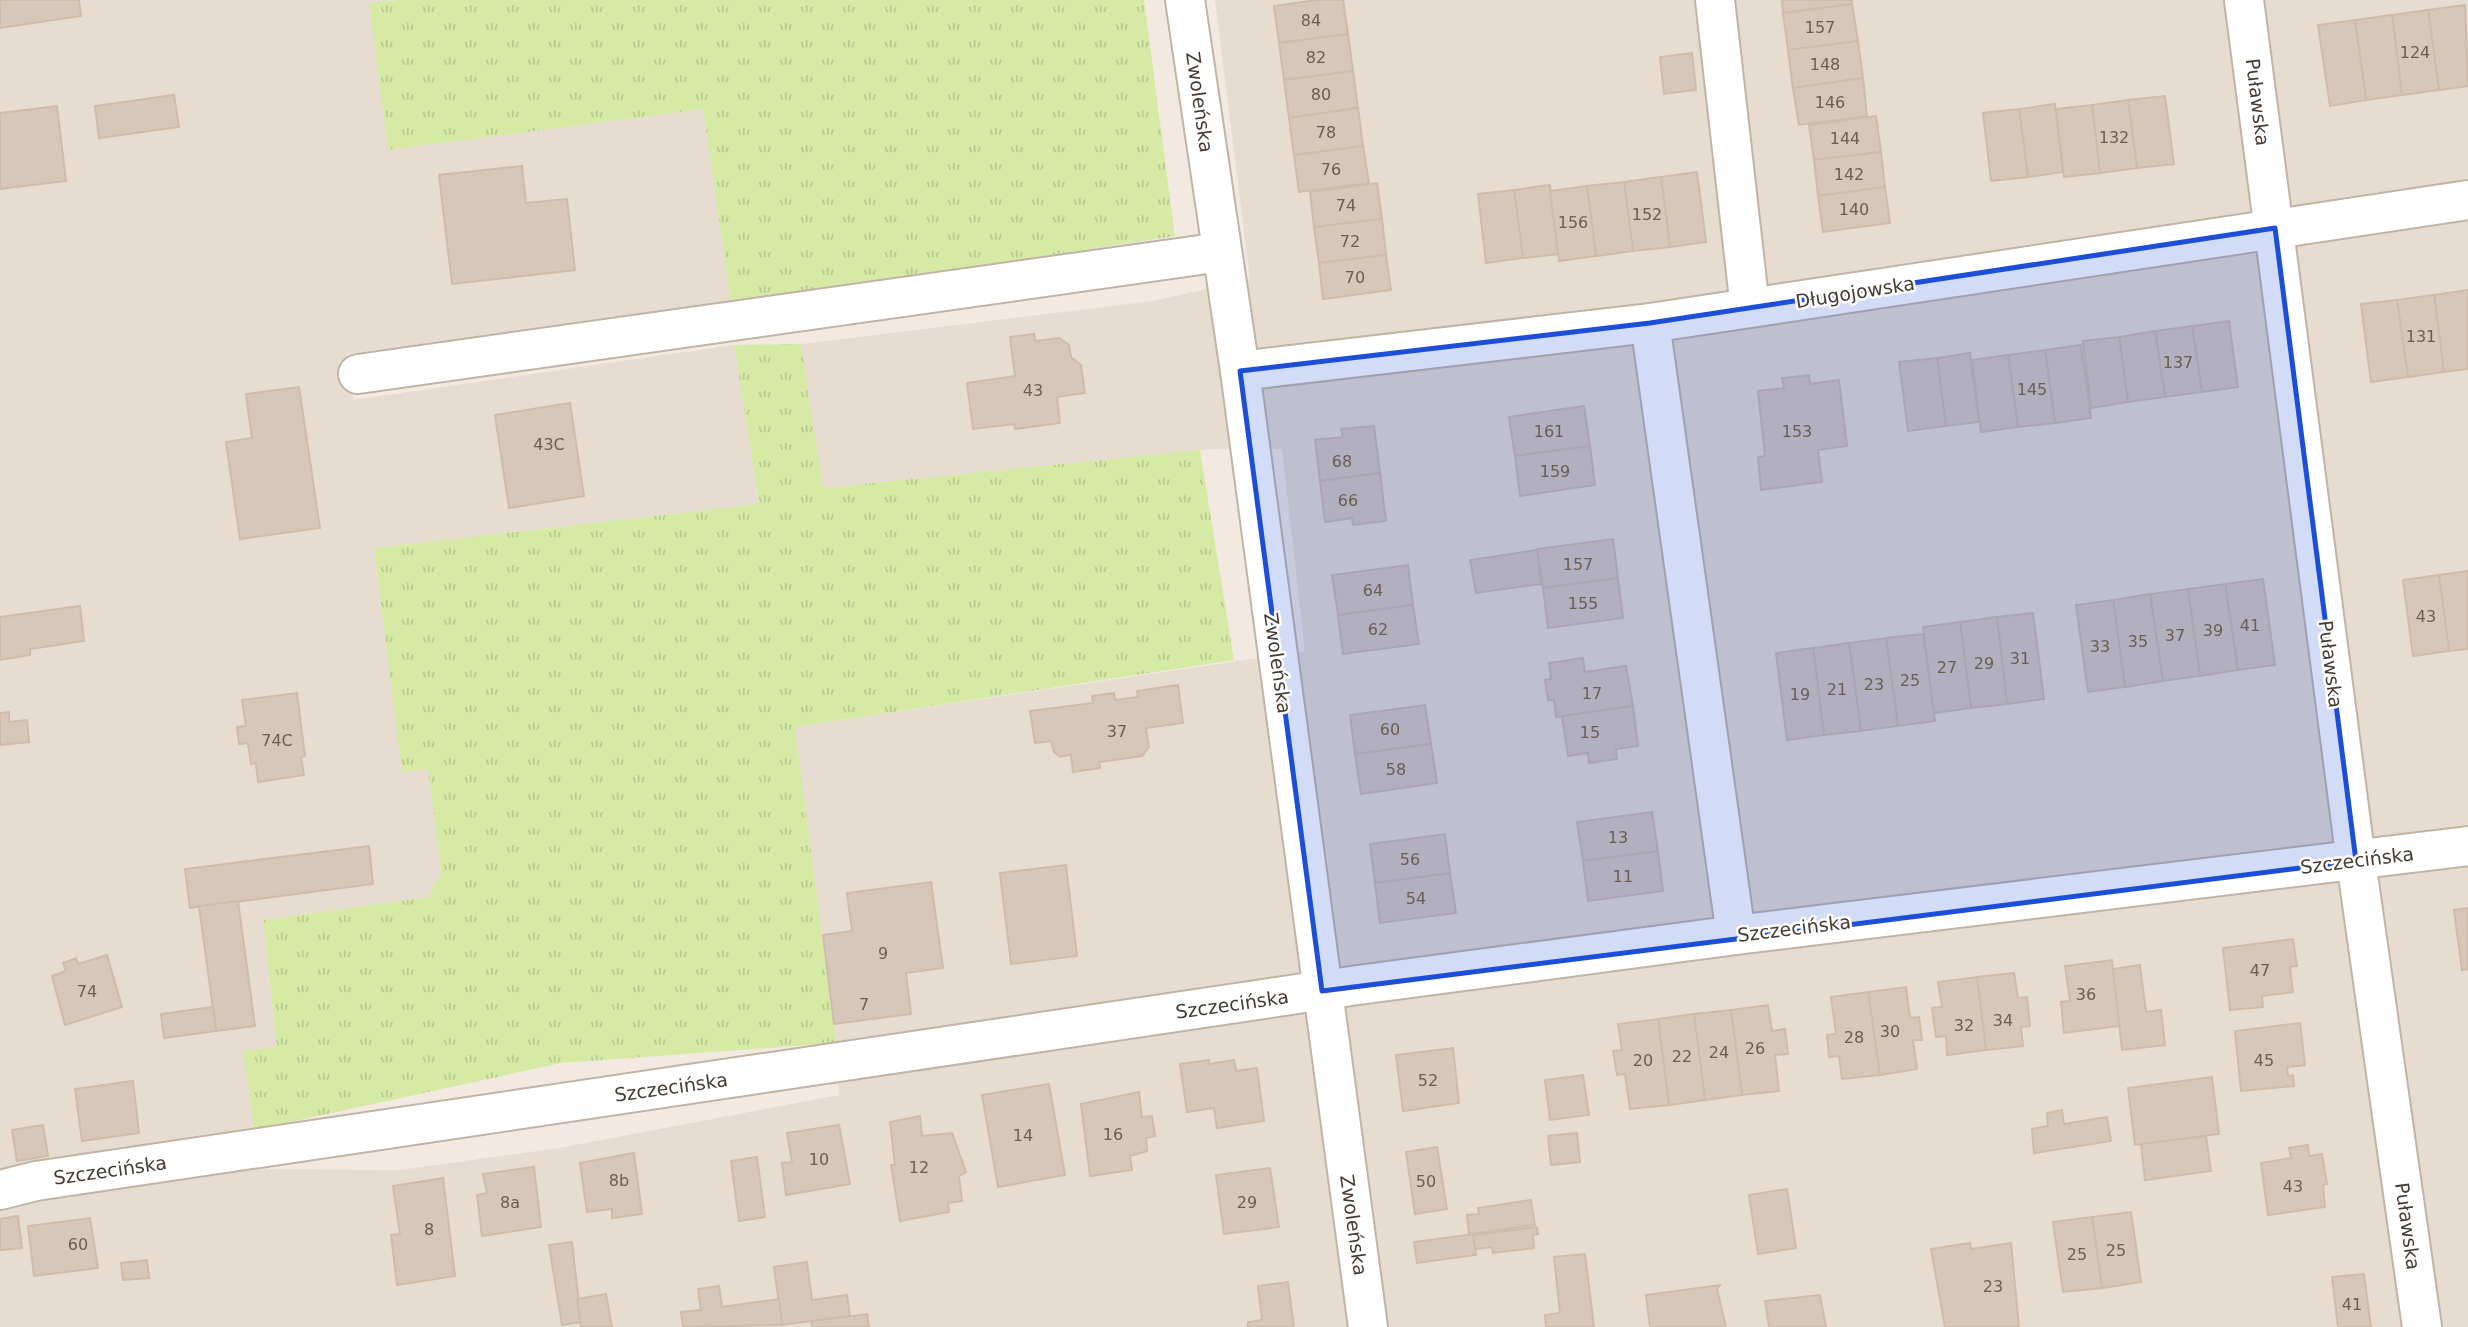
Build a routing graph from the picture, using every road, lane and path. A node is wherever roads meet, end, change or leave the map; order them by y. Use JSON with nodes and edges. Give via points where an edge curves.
{"nodes":[{"id":1,"x":1185,"y":0,"type":"edge"},
{"id":2,"x":1715,"y":0,"type":"edge"},
{"id":3,"x":2245,"y":0,"type":"edge"},
{"id":4,"x":2468,"y":200,"type":"edge"},
{"id":5,"x":2275,"y":228,"type":"junction"},
{"id":6,"x":1221,"y":252,"type":"junction"},
{"id":7,"x":1750,"y":308,"type":"junction"},
{"id":8,"x":1650,"y":323,"type":"junction"},
{"id":9,"x":1240,"y":370,"type":"junction"},
{"id":10,"x":358,"y":374,"type":"dead end"},
{"id":11,"x":2468,"y":845,"type":"edge"},
{"id":12,"x":2356,"y":861,"type":"junction"},
{"id":13,"x":1736,"y":935,"type":"junction"},
{"id":14,"x":1322,"y":990,"type":"junction"},
{"id":15,"x":0,"y":1191,"type":"edge"},
{"id":16,"x":1368,"y":1327,"type":"edge"},
{"id":17,"x":2422,"y":1327,"type":"edge"}],
"edges":[{"from":1,"to":6,"type":"street","name":"Zwoleńska"},
{"from":2,"to":7,"type":"street"},
{"from":3,"to":5,"type":"street","name":"Puławska"},
{"from":4,"to":5,"type":"street","name":"Długojowska"},
{"from":5,"to":7,"type":"street","name":"Długojowska"},
{"from":5,"to":12,"type":"street","name":"Puławska"},
{"from":6,"to":9,"type":"street","name":"Zwoleńska"},
{"from":6,"to":10,"type":"street"},
{"from":7,"to":8,"type":"street","name":"Długojowska"},
{"from":8,"to":9,"type":"street","name":"Długojowska"},
{"from":8,"to":13,"type":"street"},
{"from":9,"to":14,"type":"street","name":"Zwoleńska"},
{"from":11,"to":12,"type":"street","name":"Szczecińska"},
{"from":12,"to":13,"type":"street","name":"Szczecińska"},
{"from":12,"to":17,"type":"street","name":"Puławska"},
{"from":13,"to":14,"type":"street","name":"Szczecińska"},
{"from":14,"to":15,"type":"street","name":"Szczecińska","via":[[63,1177]]},
{"from":14,"to":16,"type":"street","name":"Zwoleńska"}]}
